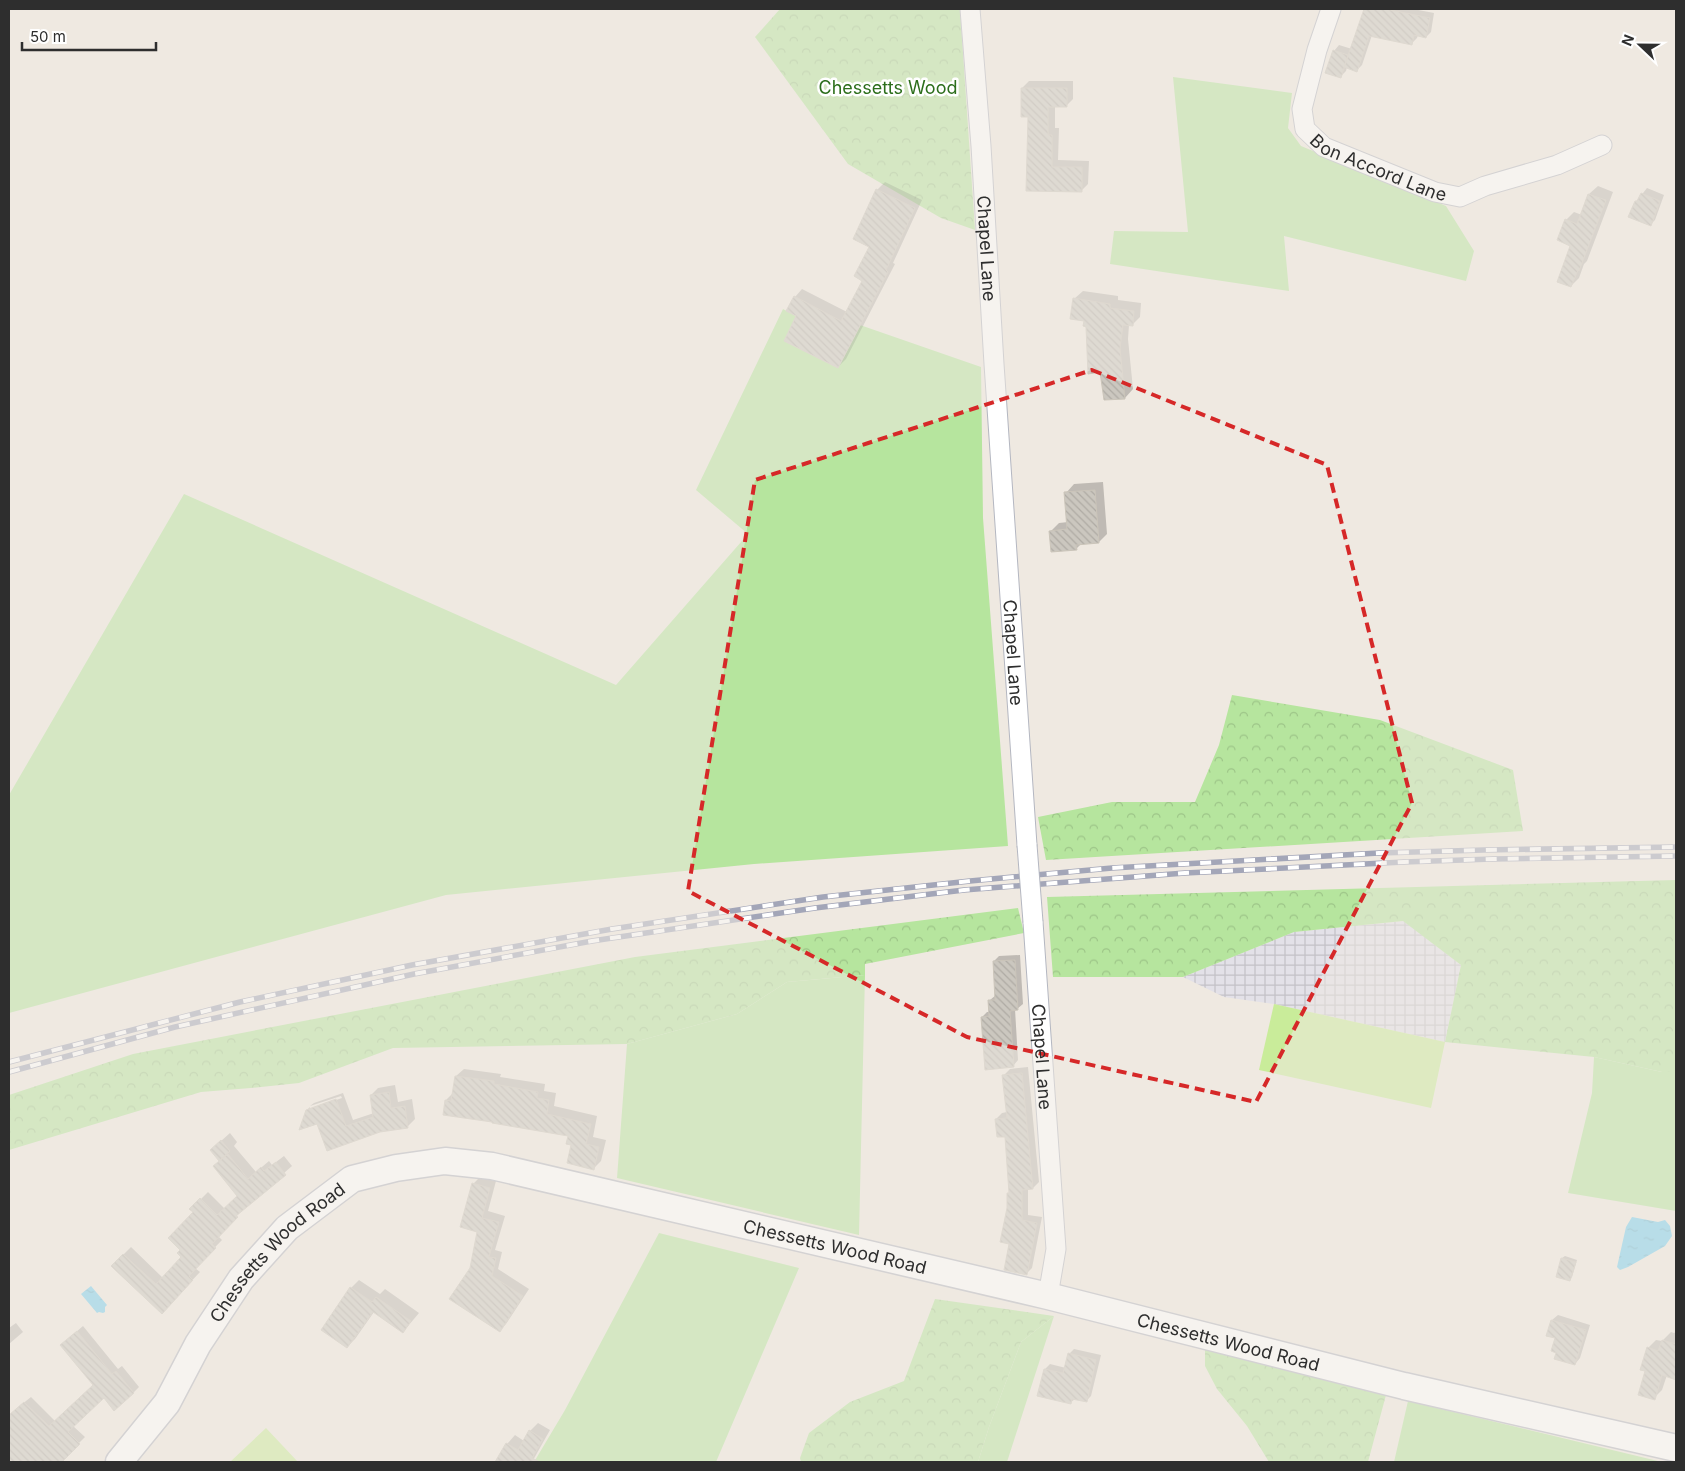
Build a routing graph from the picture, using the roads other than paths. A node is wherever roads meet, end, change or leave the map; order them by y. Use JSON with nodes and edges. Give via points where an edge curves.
{"nodes":[{"id":1,"x":970,"y":9,"type":"edge"},
{"id":2,"x":1331,"y":9,"type":"edge"},
{"id":3,"x":1602,"y":145,"type":"dead end"},
{"id":4,"x":1048,"y":1296,"type":"junction"},
{"id":5,"x":1676,"y":1448,"type":"edge"},
{"id":6,"x":120,"y":1462,"type":"edge"}],
"edges":[{"from":1,"to":4,"type":"street","name":"Chapel Lane","bridge":true,"via":[[1056,1249]]},
{"from":2,"to":3,"type":"street","name":"Bon Accord Lane","via":[[1314,58],[1302,109],[1305,129],[1324,147],[1435,192],[1460,197]]},
{"from":4,"to":5,"type":"street","name":"Chessetts Wood Road","via":[[1404,1386]]},
{"from":4,"to":6,"type":"street","name":"Chessetts Wood Road","via":[[492,1166],[445,1161],[396,1168],[352,1179],[288,1228],[241,1279],[198,1344],[167,1403]]}]}
